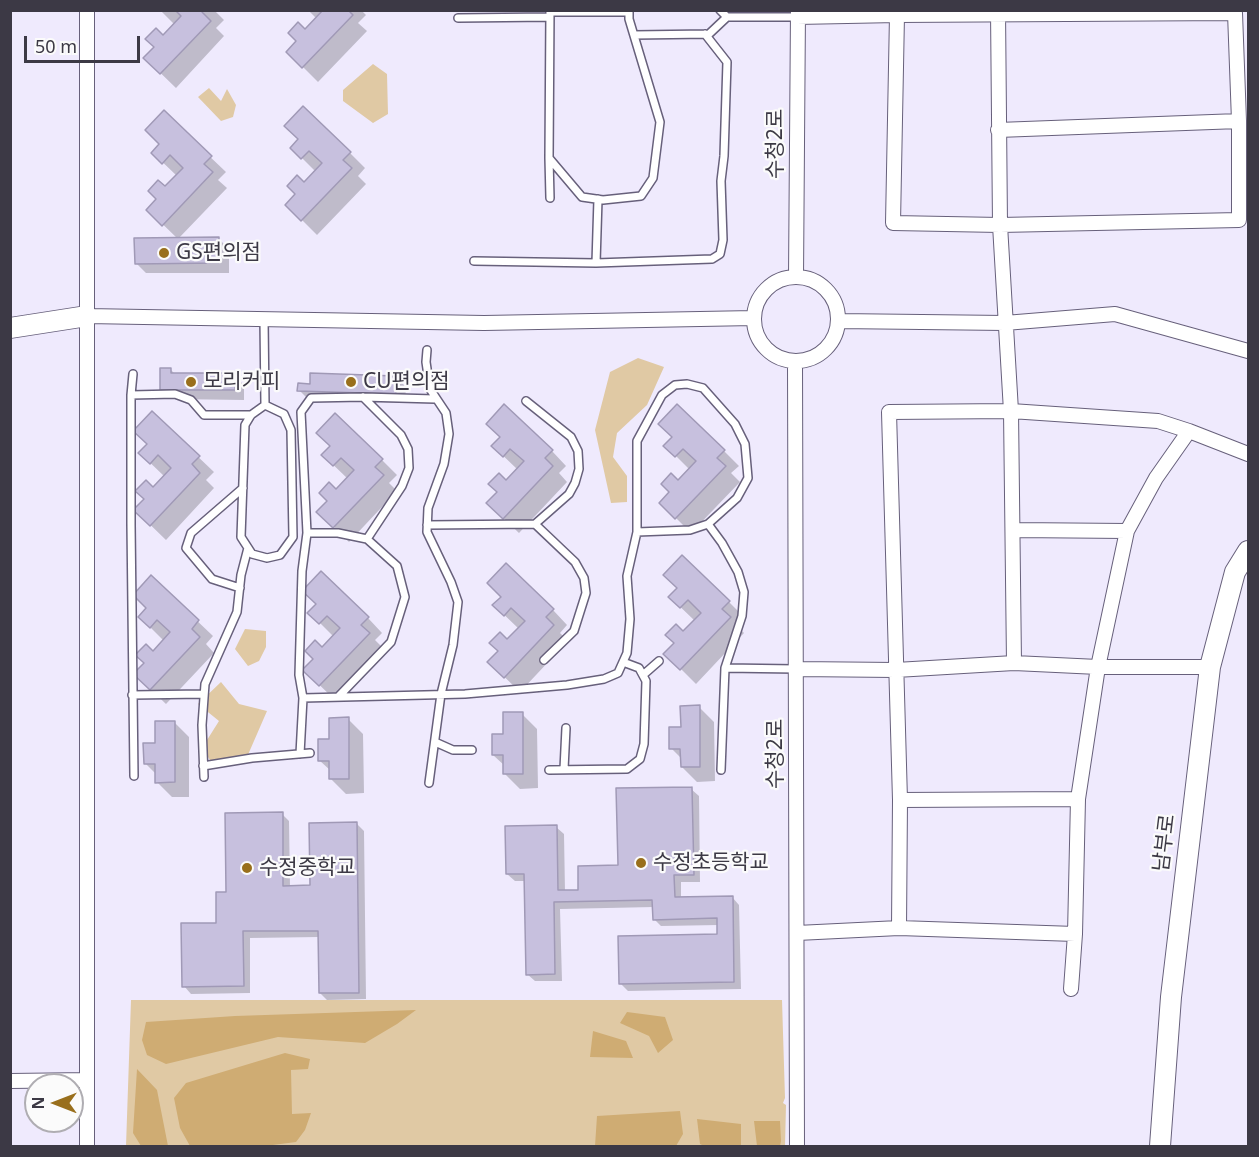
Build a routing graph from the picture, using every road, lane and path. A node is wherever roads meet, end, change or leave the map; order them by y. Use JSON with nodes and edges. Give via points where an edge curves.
{"nodes":[{"id":1,"x":87,"y":10,"type":"edge"},
{"id":2,"x":720,"y":10,"type":"edge"},
{"id":3,"x":629,"y":11,"type":"edge"},
{"id":4,"x":550,"y":13,"type":"edge"},
{"id":5,"x":897,"y":13,"type":"edge"},
{"id":6,"x":998,"y":13,"type":"edge"},
{"id":7,"x":797,"y":14,"type":"edge"},
{"id":8,"x":728,"y":17,"type":"junction"},
{"id":9,"x":458,"y":18,"type":"dead end"},
{"id":10,"x":705,"y":34,"type":"junction"},
{"id":11,"x":634,"y":35,"type":"junction"},
{"id":12,"x":1239,"y":121,"type":"junction"},
{"id":13,"x":998,"y":130,"type":"junction"},
{"id":14,"x":549,"y":158,"type":"junction"},
{"id":15,"x":550,"y":198,"type":"dead end"},
{"id":16,"x":598,"y":199,"type":"junction"},
{"id":17,"x":1000,"y":225,"type":"junction"},
{"id":18,"x":474,"y":261,"type":"dead end"},
{"id":19,"x":596,"y":263,"type":"junction"},
{"id":20,"x":796,"y":277,"type":"junction"},
{"id":21,"x":87,"y":316,"type":"junction"},
{"id":22,"x":754,"y":318,"type":"junction"},
{"id":23,"x":264,"y":319,"type":"junction"},
{"id":24,"x":838,"y":321,"type":"junction"},
{"id":25,"x":1005,"y":323,"type":"junction"},
{"id":26,"x":10,"y":328,"type":"edge"},
{"id":27,"x":427,"y":350,"type":"dead end"},
{"id":28,"x":1248,"y":351,"type":"edge"},
{"id":29,"x":795,"y":361,"type":"junction"},
{"id":30,"x":133,"y":374,"type":"dead end"},
{"id":31,"x":130,"y":395,"type":"junction"},
{"id":32,"x":363,"y":397,"type":"junction"},
{"id":33,"x":435,"y":399,"type":"junction"},
{"id":34,"x":526,"y":401,"type":"dead end"},
{"id":35,"x":265,"y":405,"type":"junction"},
{"id":36,"x":1011,"y":411,"type":"junction"},
{"id":37,"x":251,"y":415,"type":"junction"},
{"id":38,"x":302,"y":419,"type":"junction"},
{"id":39,"x":287,"y":420,"type":"junction"},
{"id":40,"x":1189,"y":431,"type":"junction"},
{"id":41,"x":1248,"y":454,"type":"edge"},
{"id":42,"x":243,"y":488,"type":"junction"},
{"id":43,"x":535,"y":524,"type":"junction"},
{"id":44,"x":708,"y":524,"type":"junction"},
{"id":45,"x":427,"y":525,"type":"junction"},
{"id":46,"x":1014,"y":530,"type":"junction"},
{"id":47,"x":1127,"y":531,"type":"junction"},
{"id":48,"x":637,"y":532,"type":"junction"},
{"id":49,"x":307,"y":534,"type":"junction"},
{"id":50,"x":367,"y":539,"type":"junction"},
{"id":51,"x":248,"y":548,"type":"junction"},
{"id":52,"x":1248,"y":551,"type":"edge"},
{"id":53,"x":240,"y":588,"type":"junction"},
{"id":54,"x":544,"y":660,"type":"dead end"},
{"id":55,"x":659,"y":661,"type":"dead end"},
{"id":56,"x":623,"y":662,"type":"junction"},
{"id":57,"x":1014,"y":663,"type":"junction"},
{"id":58,"x":1098,"y":667,"type":"junction"},
{"id":59,"x":1210,"y":667,"type":"junction"},
{"id":60,"x":725,"y":668,"type":"junction"},
{"id":61,"x":796,"y":669,"type":"junction"},
{"id":62,"x":896,"y":670,"type":"junction"},
{"id":63,"x":643,"y":675,"type":"junction"},
{"id":64,"x":204,"y":694,"type":"junction"},
{"id":65,"x":441,"y":694,"type":"junction"},
{"id":66,"x":132,"y":695,"type":"junction"},
{"id":67,"x":339,"y":696,"type":"junction"},
{"id":68,"x":303,"y":698,"type":"junction"},
{"id":69,"x":566,"y":728,"type":"dead end"},
{"id":70,"x":435,"y":742,"type":"junction"},
{"id":71,"x":472,"y":750,"type":"dead end"},
{"id":72,"x":310,"y":753,"type":"dead end"},
{"id":73,"x":300,"y":754,"type":"junction"},
{"id":74,"x":203,"y":766,"type":"junction"},
{"id":75,"x":549,"y":770,"type":"dead end"},
{"id":76,"x":564,"y":770,"type":"junction"},
{"id":77,"x":721,"y":770,"type":"dead end"},
{"id":78,"x":134,"y":776,"type":"dead end"},
{"id":79,"x":204,"y":777,"type":"dead end"},
{"id":80,"x":429,"y":783,"type":"dead end"},
{"id":81,"x":1078,"y":799,"type":"junction"},
{"id":82,"x":900,"y":800,"type":"junction"},
{"id":83,"x":899,"y":928,"type":"junction"},
{"id":84,"x":797,"y":933,"type":"junction"},
{"id":85,"x":1075,"y":934,"type":"junction"},
{"id":86,"x":1071,"y":989,"type":"dead end"},
{"id":87,"x":87,"y":1080,"type":"junction"},
{"id":88,"x":10,"y":1081,"type":"edge"},
{"id":89,"x":87,"y":1146,"type":"edge"},
{"id":90,"x":797,"y":1146,"type":"edge"},
{"id":91,"x":1160,"y":1146,"type":"edge"}],
"edges":[{"from":1,"to":21,"type":"street"},
{"from":2,"to":8,"type":"lane"},
{"from":3,"to":4,"type":"lane"},
{"from":3,"to":11,"type":"lane"},
{"from":4,"to":9,"type":"lane"},
{"from":4,"to":14,"type":"lane"},
{"from":5,"to":6,"type":"street"},
{"from":5,"to":7,"type":"street"},
{"from":5,"to":17,"type":"street","via":[[893,223]]},
{"from":6,"to":12,"type":"street","via":[[1235,13]]},
{"from":6,"to":13,"type":"street"},
{"from":7,"to":8,"type":"lane"},
{"from":7,"to":20,"type":"street","name":"수청2로"},
{"from":8,"to":10,"type":"lane"},
{"from":10,"to":11,"type":"lane"},
{"from":10,"to":19,"type":"lane","via":[[727,62],[720,254],[712,259]]},
{"from":11,"to":16,"type":"lane","via":[[660,122],[653,178],[641,195]]},
{"from":12,"to":13,"type":"street"},
{"from":12,"to":17,"type":"street","via":[[1239,220]]},
{"from":13,"to":17,"type":"street"},
{"from":14,"to":15,"type":"lane"},
{"from":14,"to":16,"type":"lane","via":[[582,197]]},
{"from":16,"to":19,"type":"lane"},
{"from":17,"to":25,"type":"street"},
{"from":18,"to":19,"type":"lane"},
{"from":20,"to":22,"type":"street","via":[[772,285],[760,299]]},
{"from":20,"to":24,"type":"street","via":[[818,283],[826,290],[837,310]]},
{"from":21,"to":23,"type":"street"},
{"from":21,"to":26,"type":"main road"},
{"from":21,"to":87,"type":"street"},
{"from":22,"to":23,"type":"street","via":[[484,323]]},
{"from":22,"to":29,"type":"street","via":[[761,343],[770,353]]},
{"from":23,"to":35,"type":"lane"},
{"from":24,"to":25,"type":"street"},
{"from":24,"to":29,"type":"street","via":[[825,350]]},
{"from":25,"to":28,"type":"street","via":[[1115,314]]},
{"from":25,"to":36,"type":"street"},
{"from":27,"to":33,"type":"lane","via":[[430,389]]},
{"from":29,"to":61,"type":"street","name":"수청2로"},
{"from":30,"to":31,"type":"lane"},
{"from":31,"to":37,"type":"lane","via":[[175,394],[191,400],[204,415]]},
{"from":31,"to":66,"type":"lane"},
{"from":32,"to":33,"type":"lane"},
{"from":32,"to":38,"type":"lane","via":[[311,398],[301,412]]},
{"from":32,"to":50,"type":"lane","via":[[401,435],[408,449],[409,468],[402,486]]},
{"from":33,"to":45,"type":"lane","via":[[446,413],[449,434],[444,464],[428,508]]},
{"from":34,"to":43,"type":"lane","via":[[571,437],[578,452],[575,483]]},
{"from":35,"to":37,"type":"lane"},
{"from":35,"to":39,"type":"lane","via":[[284,414]]},
{"from":36,"to":40,"type":"street","via":[[1158,421]]},
{"from":36,"to":46,"type":"street"},
{"from":36,"to":62,"type":"street","via":[[889,412]]},
{"from":37,"to":42,"type":"lane","via":[[245,425]]},
{"from":38,"to":39,"type":"lane"},
{"from":38,"to":49,"type":"lane"},
{"from":39,"to":51,"type":"lane","via":[[291,430],[292,537],[280,555],[267,558],[252,554]]},
{"from":40,"to":41,"type":"street"},
{"from":40,"to":47,"type":"street","via":[[1156,477]]},
{"from":42,"to":51,"type":"lane","via":[[241,537]]},
{"from":42,"to":53,"type":"lane","via":[[191,533],[186,548],[212,579]]},
{"from":43,"to":45,"type":"lane"},
{"from":43,"to":54,"type":"lane","via":[[575,562],[584,578],[586,593],[574,631]]},
{"from":44,"to":48,"type":"lane","via":[[690,530]]},
{"from":44,"to":48,"type":"lane","via":[[737,498],[748,478],[745,444],[735,424],[703,388],[675,385],[662,396],[637,441]]},
{"from":44,"to":60,"type":"lane","via":[[738,572],[744,592],[742,616]]},
{"from":45,"to":65,"type":"lane","via":[[458,602]]},
{"from":46,"to":47,"type":"street"},
{"from":46,"to":57,"type":"street"},
{"from":47,"to":58,"type":"street"},
{"from":48,"to":56,"type":"lane","via":[[627,576],[630,619]]},
{"from":49,"to":50,"type":"lane","via":[[338,533]]},
{"from":49,"to":68,"type":"lane","via":[[299,675]]},
{"from":50,"to":67,"type":"lane","via":[[398,566],[405,597],[391,642]]},
{"from":51,"to":53,"type":"lane"},
{"from":52,"to":59,"type":"main road","name":"남부로","via":[[1235,572]]},
{"from":53,"to":64,"type":"lane","via":[[237,612]]},
{"from":55,"to":63,"type":"lane"},
{"from":56,"to":63,"type":"lane","via":[[639,668]]},
{"from":56,"to":65,"type":"lane","via":[[618,673],[603,679]]},
{"from":57,"to":58,"type":"street"},
{"from":57,"to":62,"type":"street"},
{"from":58,"to":59,"type":"street"},
{"from":58,"to":81,"type":"street"},
{"from":59,"to":91,"type":"main road","name":"남부로","via":[[1171,997]]},
{"from":60,"to":61,"type":"lane"},
{"from":60,"to":77,"type":"lane"},
{"from":61,"to":62,"type":"street"},
{"from":61,"to":84,"type":"street","name":"수청2로"},
{"from":62,"to":82,"type":"street"},
{"from":63,"to":76,"type":"lane","via":[[644,744],[640,759],[627,769]]},
{"from":64,"to":66,"type":"lane"},
{"from":64,"to":74,"type":"lane"},
{"from":65,"to":67,"type":"lane"},
{"from":65,"to":70,"type":"lane"},
{"from":66,"to":78,"type":"lane"},
{"from":67,"to":68,"type":"lane"},
{"from":68,"to":73,"type":"lane"},
{"from":69,"to":76,"type":"lane"},
{"from":70,"to":71,"type":"lane","via":[[453,750]]},
{"from":70,"to":80,"type":"lane"},
{"from":72,"to":73,"type":"lane"},
{"from":73,"to":74,"type":"lane"},
{"from":74,"to":79,"type":"lane"},
{"from":75,"to":76,"type":"lane"},
{"from":81,"to":82,"type":"street"},
{"from":81,"to":85,"type":"street"},
{"from":82,"to":83,"type":"street"},
{"from":83,"to":84,"type":"street"},
{"from":83,"to":85,"type":"street"},
{"from":84,"to":90,"type":"street","name":"수청2로"},
{"from":85,"to":86,"type":"street"},
{"from":87,"to":88,"type":"street"},
{"from":87,"to":89,"type":"street"}]}
